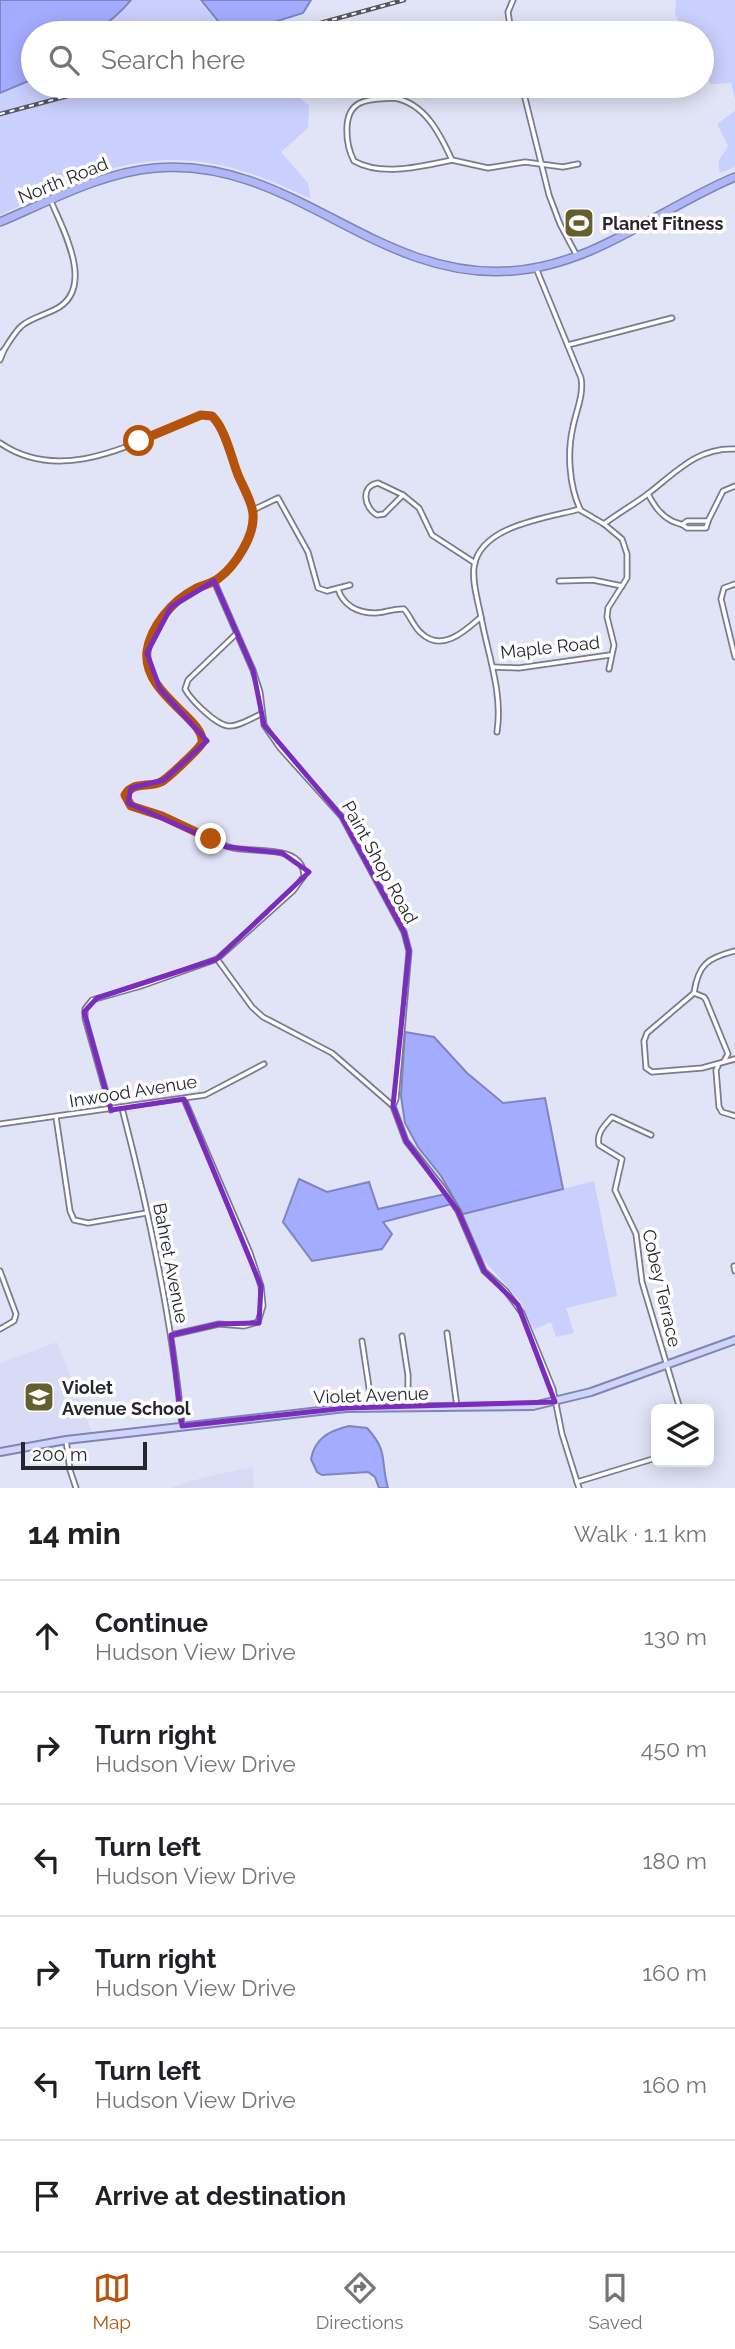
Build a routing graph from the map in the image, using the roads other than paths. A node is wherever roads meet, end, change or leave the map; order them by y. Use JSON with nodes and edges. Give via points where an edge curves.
{"nodes":[{"id":1,"x":513,"y":0,"type":"edge"},
{"id":2,"x":509,"y":21,"type":"edge"},
{"id":3,"x":525,"y":98,"type":"edge"},
{"id":4,"x":452,"y":160,"type":"junction"},
{"id":5,"x":578,"y":164,"type":"dead end"},
{"id":6,"x":541,"y":165,"type":"junction"},
{"id":7,"x":735,"y":177,"type":"edge"},
{"id":8,"x":51,"y":201,"type":"junction"},
{"id":9,"x":0,"y":222,"type":"edge"},
{"id":10,"x":578,"y":257,"type":"junction"},
{"id":11,"x":536,"y":268,"type":"junction"},
{"id":12,"x":672,"y":318,"type":"dead end"},
{"id":13,"x":568,"y":345,"type":"junction"},
{"id":14,"x":2,"y":352,"type":"edge"},
{"id":15,"x":0,"y":360,"type":"edge"},
{"id":16,"x":0,"y":443,"type":"edge"},
{"id":17,"x":735,"y":449,"type":"edge"},
{"id":18,"x":735,"y":486,"type":"edge"},
{"id":19,"x":648,"y":494,"type":"junction"},
{"id":20,"x":403,"y":495,"type":"junction"},
{"id":21,"x":580,"y":509,"type":"junction"},
{"id":22,"x":253,"y":510,"type":"junction"},
{"id":23,"x":708,"y":521,"type":"junction"},
{"id":24,"x":604,"y":524,"type":"junction"},
{"id":25,"x":683,"y":524,"type":"junction"},
{"id":26,"x":475,"y":563,"type":"junction"},
{"id":27,"x":214,"y":581,"type":"junction"},
{"id":28,"x":559,"y":582,"type":"dead end"},
{"id":29,"x":735,"y":584,"type":"edge"},
{"id":30,"x":350,"y":585,"type":"dead end"},
{"id":31,"x":622,"y":586,"type":"junction"},
{"id":32,"x":338,"y":589,"type":"junction"},
{"id":33,"x":481,"y":617,"type":"junction"},
{"id":34,"x":236,"y":634,"type":"junction"},
{"id":35,"x":610,"y":655,"type":"junction"},
{"id":36,"x":735,"y":657,"type":"edge"},
{"id":37,"x":493,"y":667,"type":"junction"},
{"id":38,"x":609,"y":669,"type":"dead end"},
{"id":39,"x":261,"y":714,"type":"junction"},
{"id":40,"x":497,"y":732,"type":"dead end"},
{"id":41,"x":735,"y":951,"type":"edge"},
{"id":42,"x":217,"y":959,"type":"junction"},
{"id":43,"x":694,"y":993,"type":"junction"},
{"id":44,"x":735,"y":1059,"type":"edge"},
{"id":45,"x":264,"y":1064,"type":"dead end"},
{"id":46,"x":721,"y":1064,"type":"junction"},
{"id":47,"x":184,"y":1100,"type":"junction"},
{"id":48,"x":393,"y":1106,"type":"junction"},
{"id":49,"x":122,"y":1108,"type":"junction"},
{"id":50,"x":111,"y":1110,"type":"junction"},
{"id":51,"x":735,"y":1116,"type":"edge"},
{"id":52,"x":56,"y":1117,"type":"junction"},
{"id":53,"x":0,"y":1124,"type":"edge"},
{"id":54,"x":651,"y":1135,"type":"dead end"},
{"id":55,"x":146,"y":1213,"type":"junction"},
{"id":56,"x":0,"y":1270,"type":"edge"},
{"id":57,"x":0,"y":1329,"type":"edge"},
{"id":58,"x":447,"y":1333,"type":"dead end"},
{"id":59,"x":171,"y":1335,"type":"junction"},
{"id":60,"x":402,"y":1336,"type":"dead end"},
{"id":61,"x":362,"y":1340,"type":"dead end"},
{"id":62,"x":735,"y":1340,"type":"edge"},
{"id":63,"x":666,"y":1365,"type":"junction"},
{"id":64,"x":555,"y":1402,"type":"junction"},
{"id":65,"x":678,"y":1404,"type":"edge"},
{"id":66,"x":372,"y":1407,"type":"junction"},
{"id":67,"x":408,"y":1407,"type":"junction"},
{"id":68,"x":457,"y":1407,"type":"junction"},
{"id":69,"x":182,"y":1426,"type":"junction"},
{"id":70,"x":66,"y":1440,"type":"junction"},
{"id":71,"x":0,"y":1452,"type":"edge"},
{"id":72,"x":651,"y":1460,"type":"edge"},
{"id":73,"x":577,"y":1482,"type":"junction"},
{"id":74,"x":76,"y":1488,"type":"edge"},
{"id":75,"x":579,"y":1488,"type":"edge"}],
"edges":[{"from":1,"to":2,"type":"street"},
{"from":3,"to":6,"type":"street"},
{"from":4,"to":4,"type":"street","via":[[435,128],[409,102],[371,100],[356,104],[350,113],[349,148],[357,163],[395,168]]},
{"from":4,"to":6,"type":"street","via":[[488,168],[525,162]]},
{"from":5,"to":6,"type":"street"},
{"from":6,"to":10,"type":"street","via":[[558,218]]},
{"from":7,"to":10,"type":"highway","name":"North Road"},
{"from":8,"to":9,"type":"highway","name":"North Road"},
{"from":8,"to":11,"type":"highway","name":"North Road","via":[[120,174],[195,168],[255,181],[399,253],[435,265],[489,272]]},
{"from":8,"to":14,"type":"street","via":[[73,257],[74,286],[56,309],[24,322]]},
{"from":10,"to":11,"type":"highway","name":"North Road"},
{"from":11,"to":13,"type":"street"},
{"from":12,"to":13,"type":"street"},
{"from":13,"to":21,"type":"street","via":[[582,384],[570,440],[572,479]]},
{"from":14,"to":15,"type":"street"},
{"from":16,"to":22,"type":"street","via":[[33,458],[74,461],[112,452],[208,415],[221,430]]},
{"from":17,"to":19,"type":"street","via":[[699,455]]},
{"from":18,"to":23,"type":"street","via":[[723,491]]},
{"from":19,"to":24,"type":"street"},
{"from":19,"to":25,"type":"street","via":[[662,514]]},
{"from":20,"to":20,"type":"street","via":[[378,483],[371,484],[366,495],[377,515]]},
{"from":20,"to":26,"type":"street","via":[[419,508],[432,535]]},
{"from":21,"to":24,"type":"street"},
{"from":21,"to":26,"type":"street","via":[[504,531]]},
{"from":22,"to":27,"type":"street","via":[[248,539]]},
{"from":22,"to":32,"type":"street","via":[[278,498],[308,552],[317,587]]},
{"from":23,"to":25,"type":"street"},
{"from":23,"to":25,"type":"street","via":[[706,528]]},
{"from":24,"to":31,"type":"street","via":[[622,540],[627,554],[629,571]]},
{"from":26,"to":33,"type":"street"},
{"from":27,"to":34,"type":"street","name":"Paint Shop Road"},
{"from":27,"to":42,"type":"street","via":[[171,607],[154,630],[147,653],[155,681],[199,730],[202,743],[168,778],[133,787],[125,795],[131,806],[227,847],[277,851],[303,867],[299,884]]},
{"from":28,"to":31,"type":"street","via":[[593,580]]},
{"from":29,"to":36,"type":"street","via":[[724,588],[722,599]]},
{"from":30,"to":32,"type":"street"},
{"from":31,"to":35,"type":"street","via":[[608,608],[614,645]]},
{"from":32,"to":33,"type":"street","via":[[348,606],[376,613],[404,609],[418,631],[440,641],[463,634]]},
{"from":33,"to":37,"type":"street"},
{"from":34,"to":39,"type":"street","name":"Paint Shop Road","via":[[260,692]]},
{"from":34,"to":39,"type":"street","via":[[188,680],[185,689],[195,703],[225,725]]},
{"from":35,"to":37,"type":"street","name":"Maple Road","via":[[519,668]]},
{"from":35,"to":38,"type":"street"},
{"from":37,"to":40,"type":"street","via":[[500,714]]},
{"from":39,"to":48,"type":"street","name":"Paint Shop Road","via":[[276,743],[342,817],[404,932],[409,950]]},
{"from":41,"to":43,"type":"street","via":[[719,955],[701,969],[695,977]]},
{"from":42,"to":48,"type":"street","via":[[263,1017],[331,1053]]},
{"from":42,"to":50,"type":"street","via":[[97,998],[86,1006],[85,1018]]},
{"from":43,"to":46,"type":"street","via":[[704,996],[729,1054]]},
{"from":43,"to":46,"type":"street","via":[[647,1033],[646,1068],[656,1073]]},
{"from":44,"to":46,"type":"street"},
{"from":45,"to":47,"type":"street","name":"Inwood Avenue","via":[[216,1091]]},
{"from":46,"to":51,"type":"street","via":[[716,1070],[719,1107]]},
{"from":47,"to":49,"type":"street","name":"Inwood Avenue"},
{"from":47,"to":59,"type":"street","via":[[250,1253],[263,1306],[258,1322],[250,1325],[219,1324]]},
{"from":48,"to":64,"type":"street","via":[[407,1142],[458,1211],[484,1272],[518,1304]]},
{"from":49,"to":50,"type":"street","name":"Inwood Avenue"},
{"from":49,"to":55,"type":"street","name":"Bahret Avenue"},
{"from":50,"to":52,"type":"street","name":"Inwood Avenue"},
{"from":52,"to":53,"type":"street","name":"Inwood Avenue"},
{"from":52,"to":55,"type":"street","via":[[74,1220],[88,1223]]},
{"from":54,"to":63,"type":"street","name":"Cobey Terrace","via":[[612,1116],[598,1139],[599,1145],[622,1159],[615,1190],[636,1234],[642,1282]]},
{"from":55,"to":59,"type":"street","name":"Bahret Avenue"},
{"from":56,"to":57,"type":"street","via":[[16,1314],[14,1321]]},
{"from":58,"to":68,"type":"street"},
{"from":59,"to":69,"type":"street","name":"Bahret Avenue"},
{"from":60,"to":67,"type":"street"},
{"from":61,"to":66,"type":"street"},
{"from":62,"to":63,"type":"main road","name":"Violet Avenue"},
{"from":63,"to":64,"type":"main road","name":"Violet Avenue"},
{"from":63,"to":65,"type":"street"},
{"from":64,"to":68,"type":"main road","name":"Violet Avenue"},
{"from":64,"to":73,"type":"street"},
{"from":66,"to":67,"type":"main road","name":"Violet Avenue"},
{"from":66,"to":69,"type":"main road","name":"Violet Avenue"},
{"from":67,"to":68,"type":"main road","name":"Violet Avenue"},
{"from":69,"to":70,"type":"main road","name":"Violet Avenue"},
{"from":70,"to":71,"type":"main road","name":"Violet Avenue"},
{"from":70,"to":74,"type":"street"},
{"from":72,"to":73,"type":"street"},
{"from":73,"to":75,"type":"street"}]}
